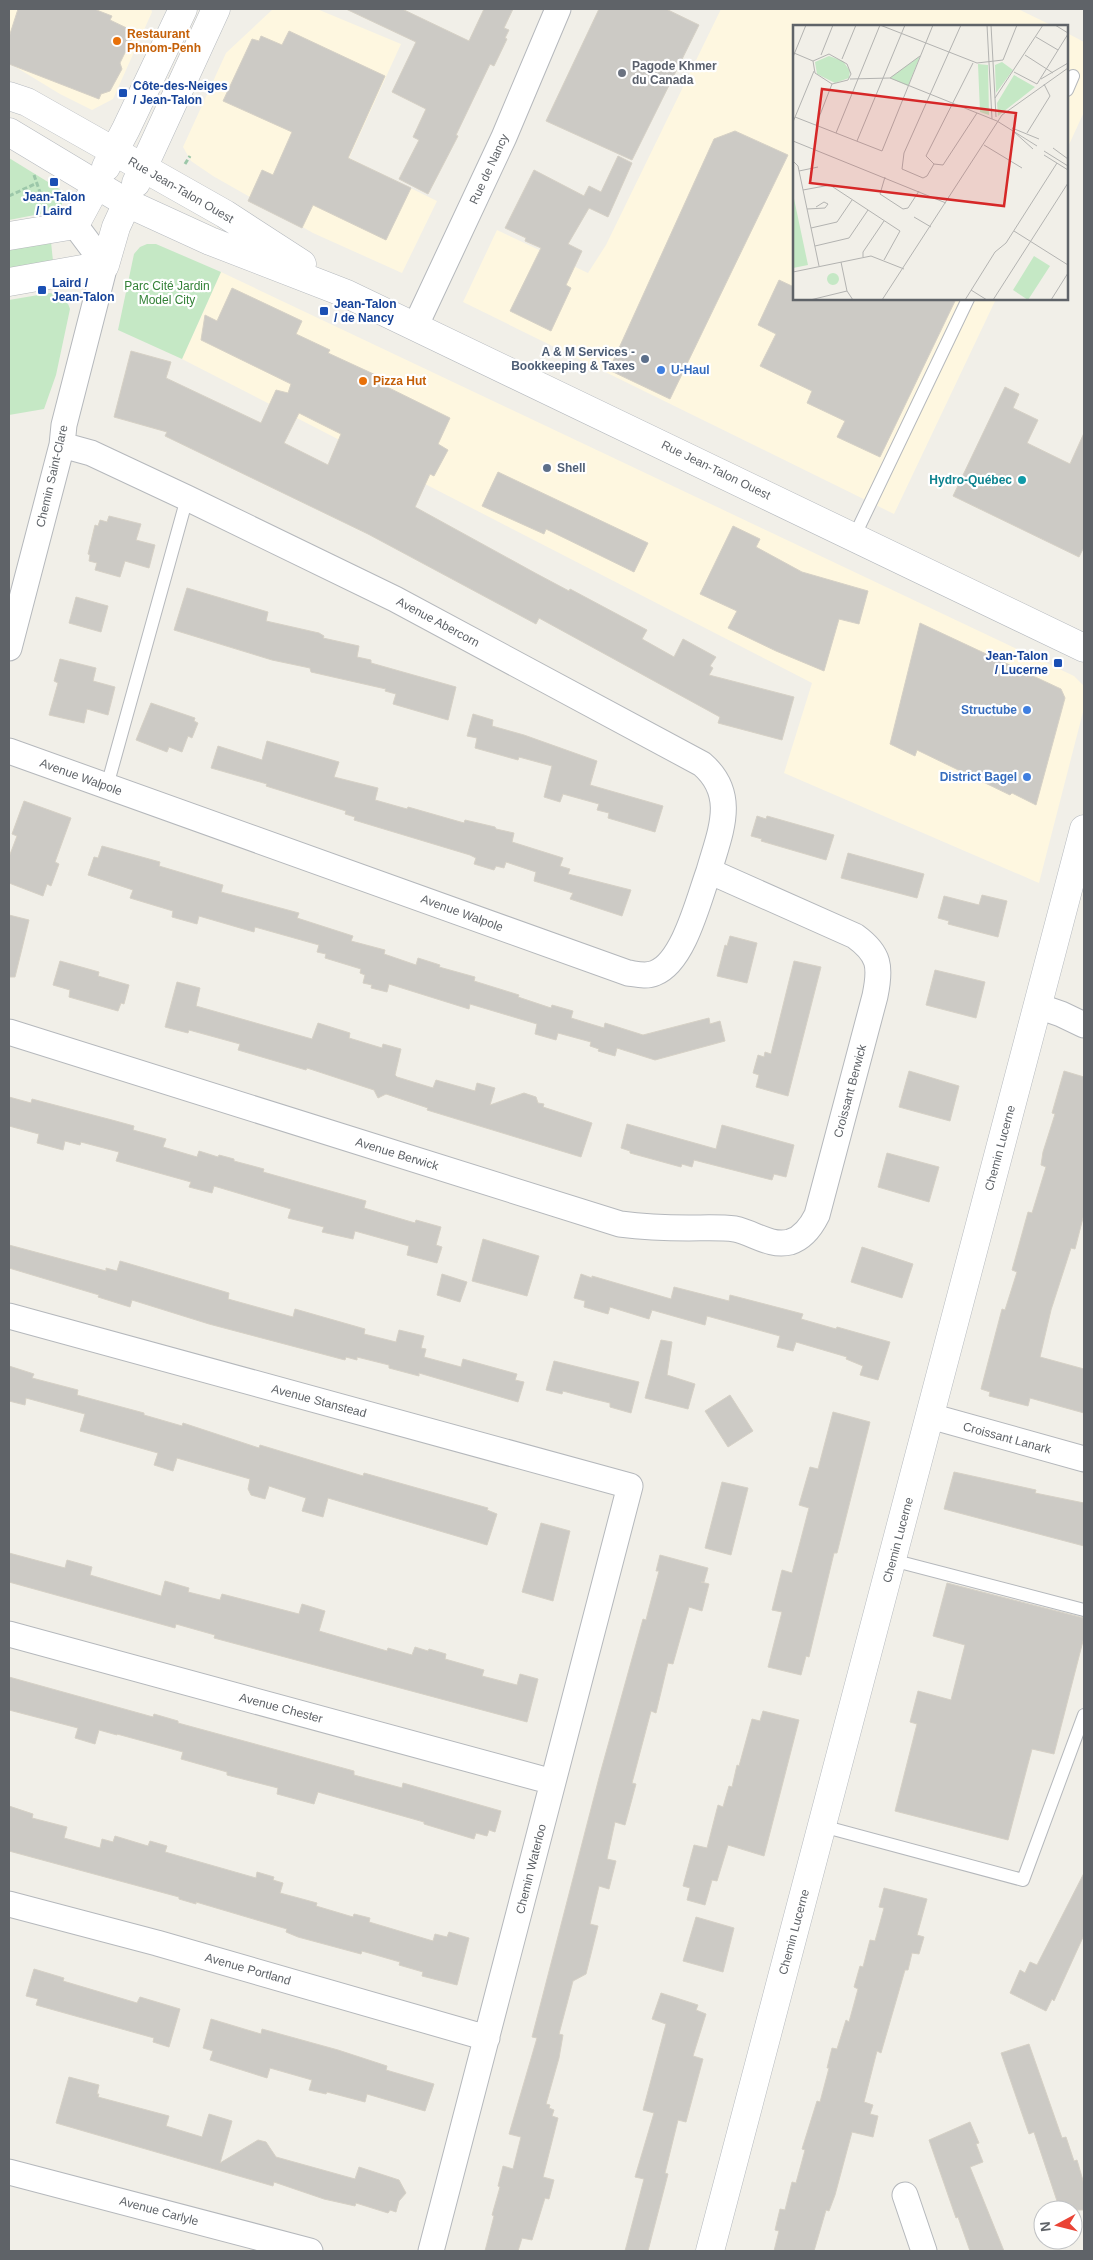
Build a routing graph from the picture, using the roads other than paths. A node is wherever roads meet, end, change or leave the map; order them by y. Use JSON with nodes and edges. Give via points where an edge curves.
{"nodes":[{"id":1,"x":216,"y":9,"type":"edge"},
{"id":2,"x":231,"y":9,"type":"edge"},
{"id":3,"x":558,"y":9,"type":"edge"},
{"id":4,"x":179,"y":13,"type":"edge"},
{"id":5,"x":1073,"y":76,"type":"dead end"},
{"id":6,"x":1068,"y":88,"type":"edge"},
{"id":7,"x":9,"y":96,"type":"edge"},
{"id":8,"x":9,"y":132,"type":"edge"},
{"id":9,"x":114,"y":152,"type":"junction"},
{"id":10,"x":143,"y":167,"type":"junction"},
{"id":11,"x":96,"y":186,"type":"junction"},
{"id":12,"x":127,"y":203,"type":"junction"},
{"id":13,"x":74,"y":225,"type":"junction"},
{"id":14,"x":9,"y":236,"type":"edge"},
{"id":15,"x":93,"y":267,"type":"junction"},
{"id":16,"x":9,"y":282,"type":"edge"},
{"id":17,"x":347,"y":294,"type":"junction"},
{"id":18,"x":968,"y":300,"type":"edge"},
{"id":19,"x":415,"y":326,"type":"junction"},
{"id":20,"x":62,"y":445,"type":"junction"},
{"id":21,"x":187,"y":498,"type":"junction"},
{"id":22,"x":854,"y":537,"type":"junction"},
{"id":23,"x":9,"y":648,"type":"edge"},
{"id":24,"x":1084,"y":648,"type":"edge"},
{"id":25,"x":9,"y":751,"type":"edge"},
{"id":26,"x":107,"y":786,"type":"junction"},
{"id":27,"x":1084,"y":829,"type":"edge"},
{"id":28,"x":709,"y":871,"type":"junction"},
{"id":29,"x":1077,"y":887,"type":"edge"},
{"id":30,"x":1038,"y":1006,"type":"junction"},
{"id":31,"x":1084,"y":1025,"type":"edge"},
{"id":32,"x":9,"y":1032,"type":"edge"},
{"id":33,"x":790,"y":1242,"type":"joint"},
{"id":34,"x":9,"y":1316,"type":"edge"},
{"id":35,"x":930,"y":1416,"type":"junction"},
{"id":36,"x":1084,"y":1459,"type":"edge"},
{"id":37,"x":630,"y":1486,"type":"joint"},
{"id":38,"x":892,"y":1560,"type":"junction"},
{"id":39,"x":1084,"y":1610,"type":"edge"},
{"id":40,"x":9,"y":1634,"type":"edge"},
{"id":41,"x":1084,"y":1715,"type":"edge"},
{"id":42,"x":554,"y":1782,"type":"junction"},
{"id":43,"x":822,"y":1826,"type":"junction"},
{"id":44,"x":9,"y":1904,"type":"edge"},
{"id":45,"x":487,"y":2038,"type":"junction"},
{"id":46,"x":9,"y":2172,"type":"edge"},
{"id":47,"x":905,"y":2194,"type":"dead end"},
{"id":48,"x":310,"y":2251,"type":"edge"},
{"id":49,"x":432,"y":2251,"type":"edge"},
{"id":50,"x":710,"y":2251,"type":"edge"},
{"id":51,"x":924,"y":2251,"type":"edge"}],
"edges":[{"from":1,"to":2,"type":"street"},
{"from":1,"to":10,"type":"main road"},
{"from":3,"to":19,"type":"street","name":"Rue de Nancy","via":[[504,137]]},
{"from":4,"to":9,"type":"main road"},
{"from":5,"to":6,"type":"lane"},
{"from":7,"to":9,"type":"main road","name":"Rue Jean-Talon Ouest","via":[[27,102]]},
{"from":8,"to":11,"type":"main road","name":"Rue Jean-Talon Ouest"},
{"from":9,"to":10,"type":"main road","name":"Rue Jean-Talon Ouest"},
{"from":9,"to":11,"type":"main road"},
{"from":10,"to":12,"type":"main road"},
{"from":10,"to":17,"type":"main road","name":"Rue Jean-Talon Ouest","via":[[224,214]]},
{"from":11,"to":12,"type":"main road","name":"Rue Jean-Talon Ouest"},
{"from":11,"to":13,"type":"main road"},
{"from":12,"to":15,"type":"main road"},
{"from":12,"to":17,"type":"main road","name":"Rue Jean-Talon Ouest","via":[[210,241]]},
{"from":13,"to":14,"type":"main road"},
{"from":13,"to":15,"type":"street","name":"Chemin Saint-Clare"},
{"from":15,"to":16,"type":"main road"},
{"from":15,"to":20,"type":"street","name":"Chemin Saint-Clare","via":[[94,305],[64,425]]},
{"from":17,"to":19,"type":"main road","name":"Rue Jean-Talon Ouest"},
{"from":18,"to":22,"type":"lane"},
{"from":19,"to":22,"type":"main road","name":"Rue Jean-Talon Ouest"},
{"from":20,"to":21,"type":"street","name":"Avenue Abercorn","via":[[91,454]]},
{"from":20,"to":23,"type":"street","name":"Chemin Saint-Clare"},
{"from":21,"to":26,"type":"lane"},
{"from":21,"to":28,"type":"street","name":"Avenue Abercorn","via":[[395,599],[702,764],[718,780],[723,803]]},
{"from":22,"to":24,"type":"main road","name":"Rue Jean-Talon Ouest"},
{"from":25,"to":26,"type":"street","name":"Avenue Walpole"},
{"from":26,"to":28,"type":"street","name":"Avenue Walpole","via":[[642,975],[666,966],[677,952]]},
{"from":27,"to":29,"type":"main road","name":"Chemin Lucerne"},
{"from":28,"to":33,"type":"street","name":"Croissant Berwick","via":[[855,936],[871,950],[877,961],[879,971],[875,996],[817,1216],[806,1232]]},
{"from":29,"to":30,"type":"main road","name":"Chemin Lucerne"},
{"from":30,"to":31,"type":"street"},
{"from":30,"to":35,"type":"main road","name":"Chemin Lucerne"},
{"from":32,"to":33,"type":"street","name":"Avenue Berwick","via":[[620,1224],[654,1228],[721,1228],[767,1241]]},
{"from":34,"to":37,"type":"street","name":"Avenue Stanstead"},
{"from":35,"to":36,"type":"street","name":"Croissant Lanark"},
{"from":35,"to":38,"type":"main road","name":"Chemin Lucerne"},
{"from":37,"to":42,"type":"street","name":"Chemin Waterloo"},
{"from":38,"to":39,"type":"lane"},
{"from":38,"to":43,"type":"main road","name":"Chemin Lucerne"},
{"from":40,"to":42,"type":"street","name":"Avenue Chester"},
{"from":41,"to":43,"type":"lane","via":[[1023,1880]]},
{"from":42,"to":45,"type":"street","name":"Chemin Waterloo"},
{"from":43,"to":50,"type":"main road","name":"Chemin Lucerne"},
{"from":44,"to":45,"type":"street","name":"Avenue Portland"},
{"from":45,"to":49,"type":"street","name":"Chemin Waterloo"},
{"from":46,"to":48,"type":"street","name":"Avenue Carlyle"},
{"from":47,"to":51,"type":"street"}]}
